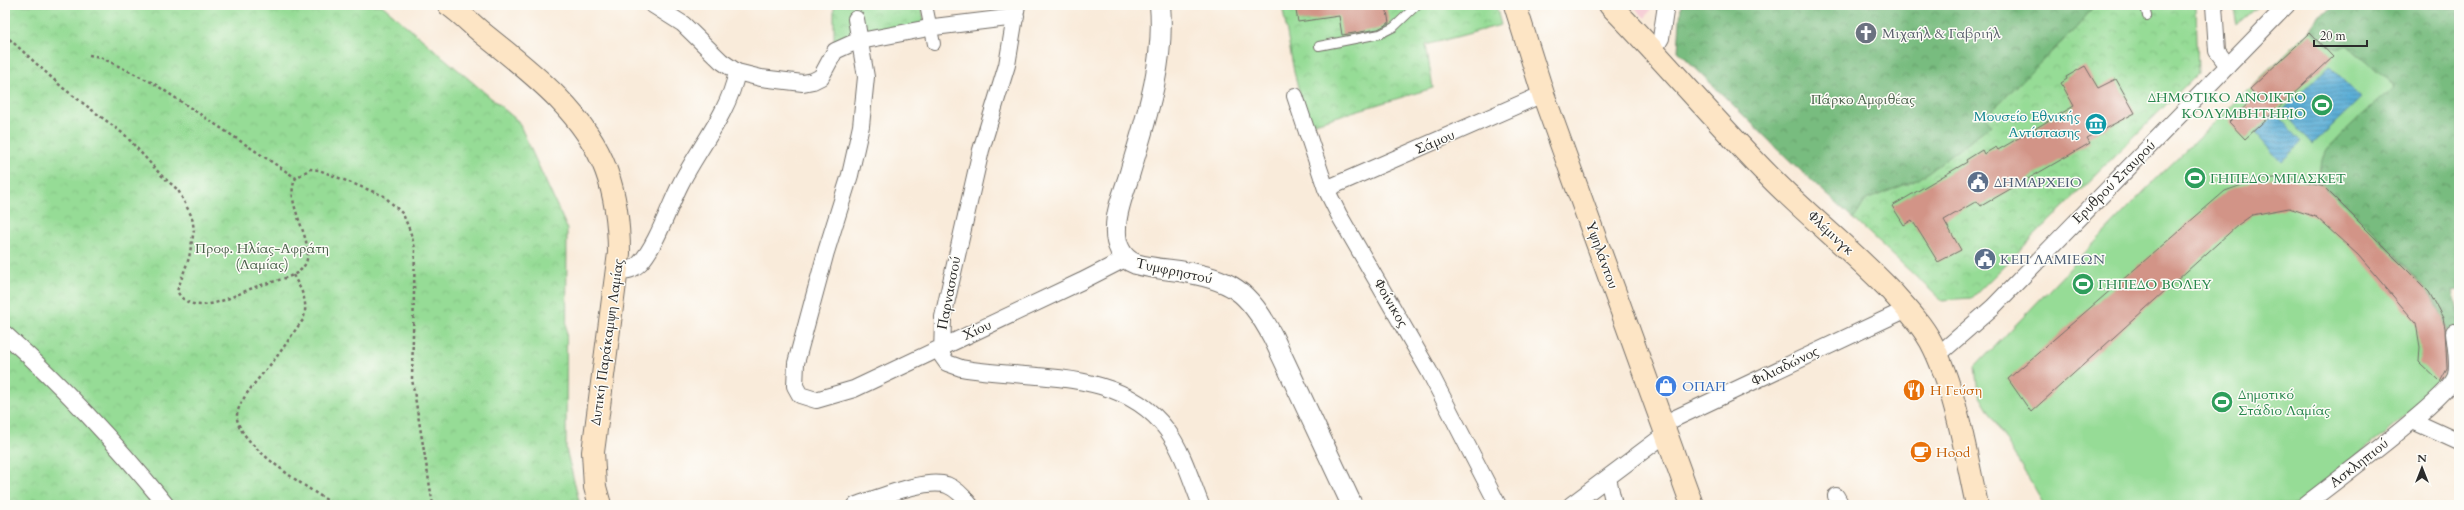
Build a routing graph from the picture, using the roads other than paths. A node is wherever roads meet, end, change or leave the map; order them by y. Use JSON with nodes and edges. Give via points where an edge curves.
{"nodes":[{"id":1,"x":449,"y":5,"type":"edge"},
{"id":2,"x":653,"y":5,"type":"edge"},
{"id":3,"x":926,"y":5,"type":"edge"},
{"id":4,"x":1160,"y":5,"type":"edge"},
{"id":5,"x":1417,"y":5,"type":"edge"},
{"id":6,"x":1515,"y":5,"type":"edge"},
{"id":7,"x":1610,"y":5,"type":"edge"},
{"id":8,"x":1666,"y":5,"type":"edge"},
{"id":9,"x":2145,"y":5,"type":"edge"},
{"id":10,"x":2214,"y":5,"type":"edge"},
{"id":11,"x":2287,"y":5,"type":"edge"},
{"id":12,"x":1017,"y":11,"type":"edge"},
{"id":13,"x":2147,"y":16,"type":"dead end"},
{"id":14,"x":856,"y":19,"type":"dead end"},
{"id":15,"x":931,"y":28,"type":"junction"},
{"id":16,"x":858,"y":41,"type":"junction"},
{"id":17,"x":934,"y":44,"type":"dead end"},
{"id":18,"x":1319,"y":46,"type":"dead end"},
{"id":19,"x":1654,"y":50,"type":"junction"},
{"id":20,"x":2228,"y":66,"type":"junction"},
{"id":21,"x":737,"y":72,"type":"junction"},
{"id":22,"x":1543,"y":94,"type":"junction"},
{"id":23,"x":1295,"y":96,"type":"dead end"},
{"id":24,"x":1326,"y":189,"type":"junction"},
{"id":25,"x":1125,"y":258,"type":"junction"},
{"id":26,"x":618,"y":271,"type":"junction"},
{"id":27,"x":1907,"y":309,"type":"junction"},
{"id":28,"x":2454,"y":332,"type":"dead end"},
{"id":29,"x":5,"y":334,"type":"edge"},
{"id":30,"x":941,"y":346,"type":"junction"},
{"id":31,"x":1938,"y":355,"type":"junction"},
{"id":32,"x":2413,"y":421,"type":"junction"},
{"id":33,"x":1665,"y":429,"type":"junction"},
{"id":34,"x":2459,"y":442,"type":"edge"},
{"id":35,"x":1608,"y":478,"type":"junction"},
{"id":36,"x":166,"y":505,"type":"edge"},
{"id":37,"x":600,"y":505,"type":"edge"},
{"id":38,"x":856,"y":505,"type":"edge"},
{"id":39,"x":970,"y":505,"type":"edge"},
{"id":40,"x":1201,"y":505,"type":"edge"},
{"id":41,"x":1352,"y":505,"type":"edge"},
{"id":42,"x":1498,"y":505,"type":"edge"},
{"id":43,"x":1571,"y":505,"type":"edge"},
{"id":44,"x":1614,"y":505,"type":"edge"},
{"id":45,"x":1692,"y":505,"type":"edge"},
{"id":46,"x":1977,"y":505,"type":"edge"},
{"id":47,"x":2305,"y":505,"type":"edge"}],
"edges":[{"from":1,"to":26,"type":"main road","name":"Δυτική Παράκαμψη Λαμίας","via":[[547,88],[576,120],[598,151],[606,169],[616,208],[619,230]]},
{"from":2,"to":21,"type":"street","via":[[683,24],[721,61]]},
{"from":3,"to":15,"type":"street"},
{"from":4,"to":25,"type":"street","name":"Τυμφρηστού","via":[[1160,44],[1155,78],[1116,227],[1118,245]]},
{"from":5,"to":18,"type":"lane","via":[[1394,27],[1380,34]]},
{"from":6,"to":22,"type":"main road","name":"Υψηλάντου"},
{"from":7,"to":19,"type":"main road","name":"Φλέμινγκ"},
{"from":8,"to":19,"type":"street","via":[[1661,38]]},
{"from":9,"to":13,"type":"lane"},
{"from":10,"to":20,"type":"street","via":[[2216,51]]},
{"from":11,"to":20,"type":"street","name":"Ερυθρού Σταυρού"},
{"from":12,"to":15,"type":"street"},
{"from":12,"to":30,"type":"street","name":"Παρνασσού","via":[[1006,65],[965,215],[943,317]]},
{"from":14,"to":16,"type":"street"},
{"from":15,"to":16,"type":"street"},
{"from":15,"to":17,"type":"street"},
{"from":16,"to":21,"type":"street","via":[[838,48],[823,74],[813,81],[761,78]]},
{"from":16,"to":30,"type":"street","name":"Χίου","via":[[866,77],[861,126],[850,175],[796,363],[795,386],[804,398],[816,400],[839,394]]},
{"from":19,"to":27,"type":"main road","name":"Φλέμινγκ","via":[[1769,177],[1866,266]]},
{"from":20,"to":31,"type":"street","name":"Ερυθρού Σταυρού","via":[[1993,306]]},
{"from":21,"to":26,"type":"street","via":[[724,111],[680,185],[648,252],[633,269]]},
{"from":22,"to":24,"type":"street","name":"Σάμου"},
{"from":22,"to":33,"type":"main road","name":"Υψηλάντου"},
{"from":23,"to":24,"type":"street","name":"Φοίνικος"},
{"from":24,"to":42,"type":"street","name":"Φοίνικος","via":[[1429,371]]},
{"from":25,"to":30,"type":"street","name":"Χίου","via":[[1082,281]]},
{"from":25,"to":41,"type":"street","name":"Τυμφρηστού","via":[[1144,266],[1215,279],[1233,286],[1244,294],[1262,316],[1273,337]]},
{"from":26,"to":37,"type":"main road","name":"Δυτική Παράκαμψη Λαμίας","via":[[593,452],[594,479]]},
{"from":27,"to":31,"type":"main road","name":"Φλέμινγκ","via":[[1921,326]]},
{"from":27,"to":33,"type":"street","name":"Φιλιαδώνος"},
{"from":28,"to":32,"type":"street","name":"Ασκληπιού","via":[[2457,366],[2452,384]]},
{"from":29,"to":36,"type":"street","via":[[55,378],[95,420]]},
{"from":30,"to":40,"type":"street","name":"Παρνασσού","via":[[944,360],[955,367],[1074,381],[1114,391],[1134,400],[1168,431]]},
{"from":31,"to":46,"type":"main road","name":"Φλέμινγκ","via":[[1960,428]]},
{"from":32,"to":34,"type":"street"},
{"from":32,"to":47,"type":"street","name":"Ασκληπιού"},
{"from":33,"to":35,"type":"street","name":"Φιλιαδώνος"},
{"from":33,"to":45,"type":"main road","name":"Υψηλάντου"},
{"from":35,"to":43,"type":"street","name":"Φιλιαδώνος"},
{"from":35,"to":44,"type":"street"},
{"from":38,"to":39,"type":"street","via":[[937,483],[956,490]]}]}
